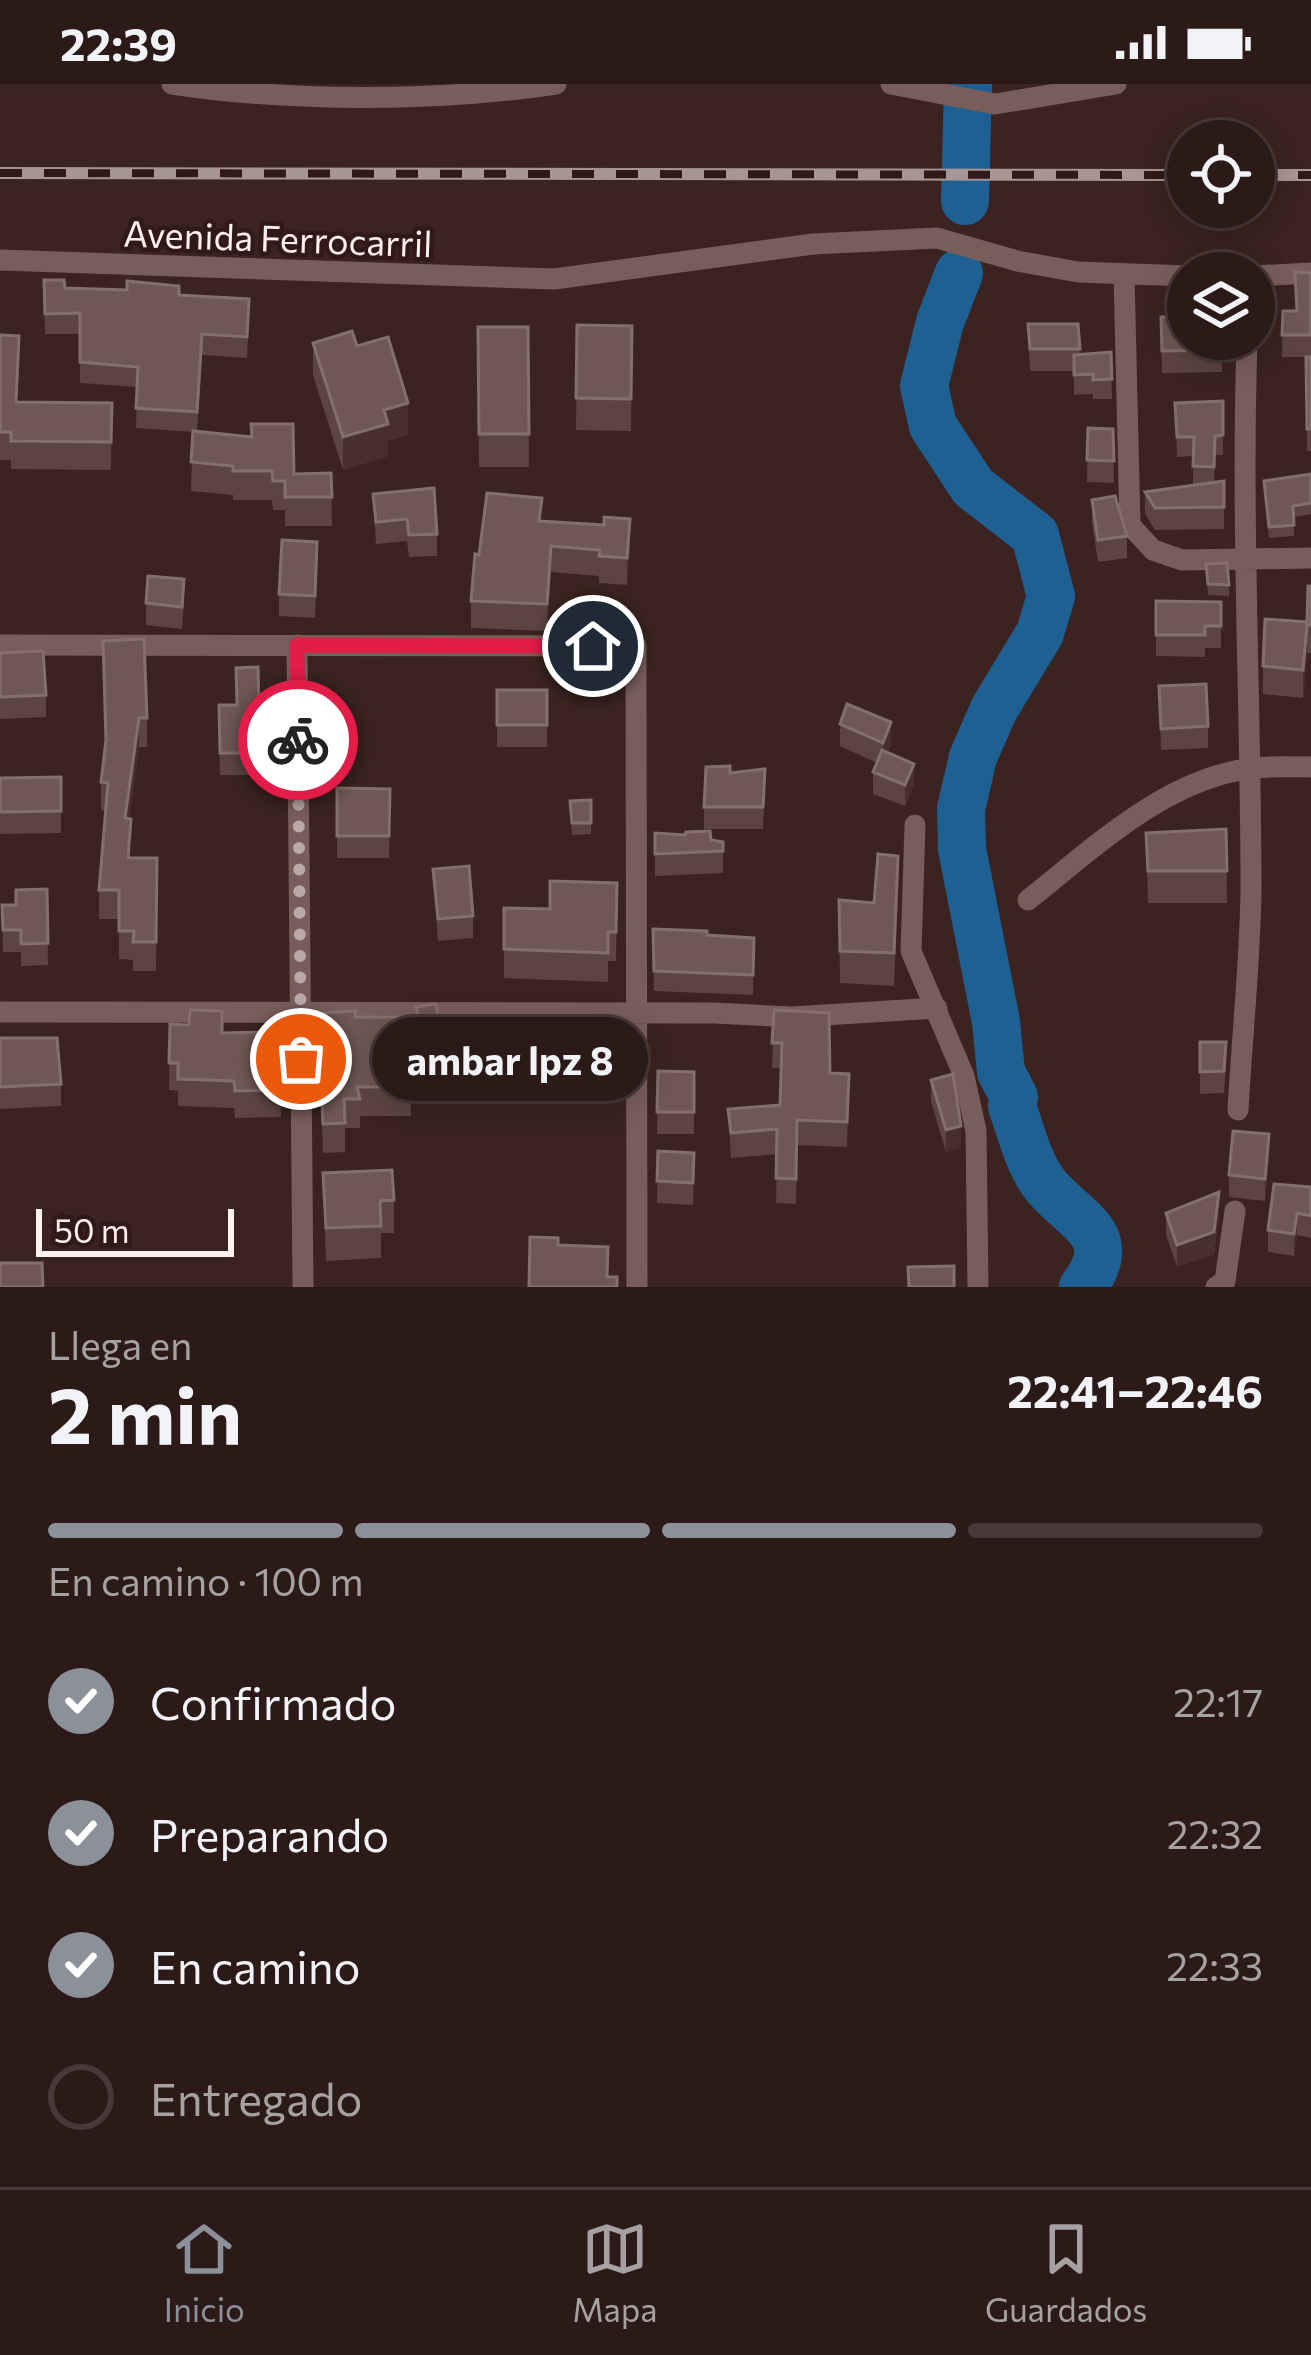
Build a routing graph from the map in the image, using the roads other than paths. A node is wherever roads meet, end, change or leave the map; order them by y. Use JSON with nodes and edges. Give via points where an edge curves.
{"nodes":[{"id":1,"x":172,"y":84,"type":"edge"},
{"id":2,"x":556,"y":84,"type":"edge"},
{"id":3,"x":891,"y":84,"type":"edge"},
{"id":4,"x":1116,"y":84,"type":"edge"},
{"id":5,"x":518,"y":87,"type":"edge"},
{"id":6,"x":275,"y":88,"type":"edge"},
{"id":7,"x":0,"y":260,"type":"edge"},
{"id":8,"x":1124,"y":274,"type":"junction"},
{"id":9,"x":1311,"y":274,"type":"edge"},
{"id":10,"x":1167,"y":275,"type":"edge"},
{"id":11,"x":1275,"y":275,"type":"edge"},
{"id":12,"x":1247,"y":360,"type":"edge"},
{"id":13,"x":1246,"y":558,"type":"junction"},
{"id":14,"x":1311,"y":558,"type":"edge"},
{"id":15,"x":0,"y":645,"type":"edge"},
{"id":16,"x":297,"y":645,"type":"junction"},
{"id":17,"x":1311,"y":767,"type":"edge"},
{"id":18,"x":1250,"y":769,"type":"junction"},
{"id":19,"x":915,"y":825,"type":"dead end"},
{"id":20,"x":1028,"y":900,"type":"dead end"},
{"id":21,"x":937,"y":1008,"type":"junction"},
{"id":22,"x":0,"y":1012,"type":"edge"},
{"id":23,"x":301,"y":1013,"type":"junction"},
{"id":24,"x":637,"y":1013,"type":"junction"},
{"id":25,"x":1238,"y":1110,"type":"dead end"},
{"id":26,"x":1235,"y":1211,"type":"dead end"},
{"id":27,"x":303,"y":1287,"type":"edge"},
{"id":28,"x":637,"y":1287,"type":"edge"},
{"id":29,"x":978,"y":1287,"type":"edge"},
{"id":30,"x":1216,"y":1287,"type":"edge"}],
"edges":[{"from":1,"to":6,"type":"street"},
{"from":2,"to":5,"type":"street"},
{"from":3,"to":4,"type":"street","via":[[995,104]]},
{"from":5,"to":6,"type":"street","via":[[398,96]]},
{"from":7,"to":8,"type":"street","name":"Avenida Ferrocarril","via":[[554,280],[813,244],[938,238],[1017,261]]},
{"from":8,"to":10,"type":"street","name":"Avenida Ferrocarril"},
{"from":8,"to":13,"type":"street","via":[[1130,524],[1153,550],[1182,560]]},
{"from":9,"to":11,"type":"street"},
{"from":12,"to":13,"type":"street"},
{"from":13,"to":14,"type":"street"},
{"from":13,"to":18,"type":"street"},
{"from":15,"to":16,"type":"street"},
{"from":16,"to":23,"type":"street"},
{"from":16,"to":24,"type":"street","via":[[636,646]]},
{"from":17,"to":18,"type":"street"},
{"from":18,"to":20,"type":"street","via":[[1168,795]]},
{"from":18,"to":25,"type":"street"},
{"from":19,"to":21,"type":"street","via":[[910,951]]},
{"from":21,"to":24,"type":"street","via":[[792,1017]]},
{"from":21,"to":29,"type":"street","via":[[976,1131]]},
{"from":22,"to":23,"type":"street"},
{"from":23,"to":24,"type":"street"},
{"from":23,"to":27,"type":"street"},
{"from":24,"to":28,"type":"street"},
{"from":26,"to":30,"type":"street","via":[[1225,1280]]}]}
